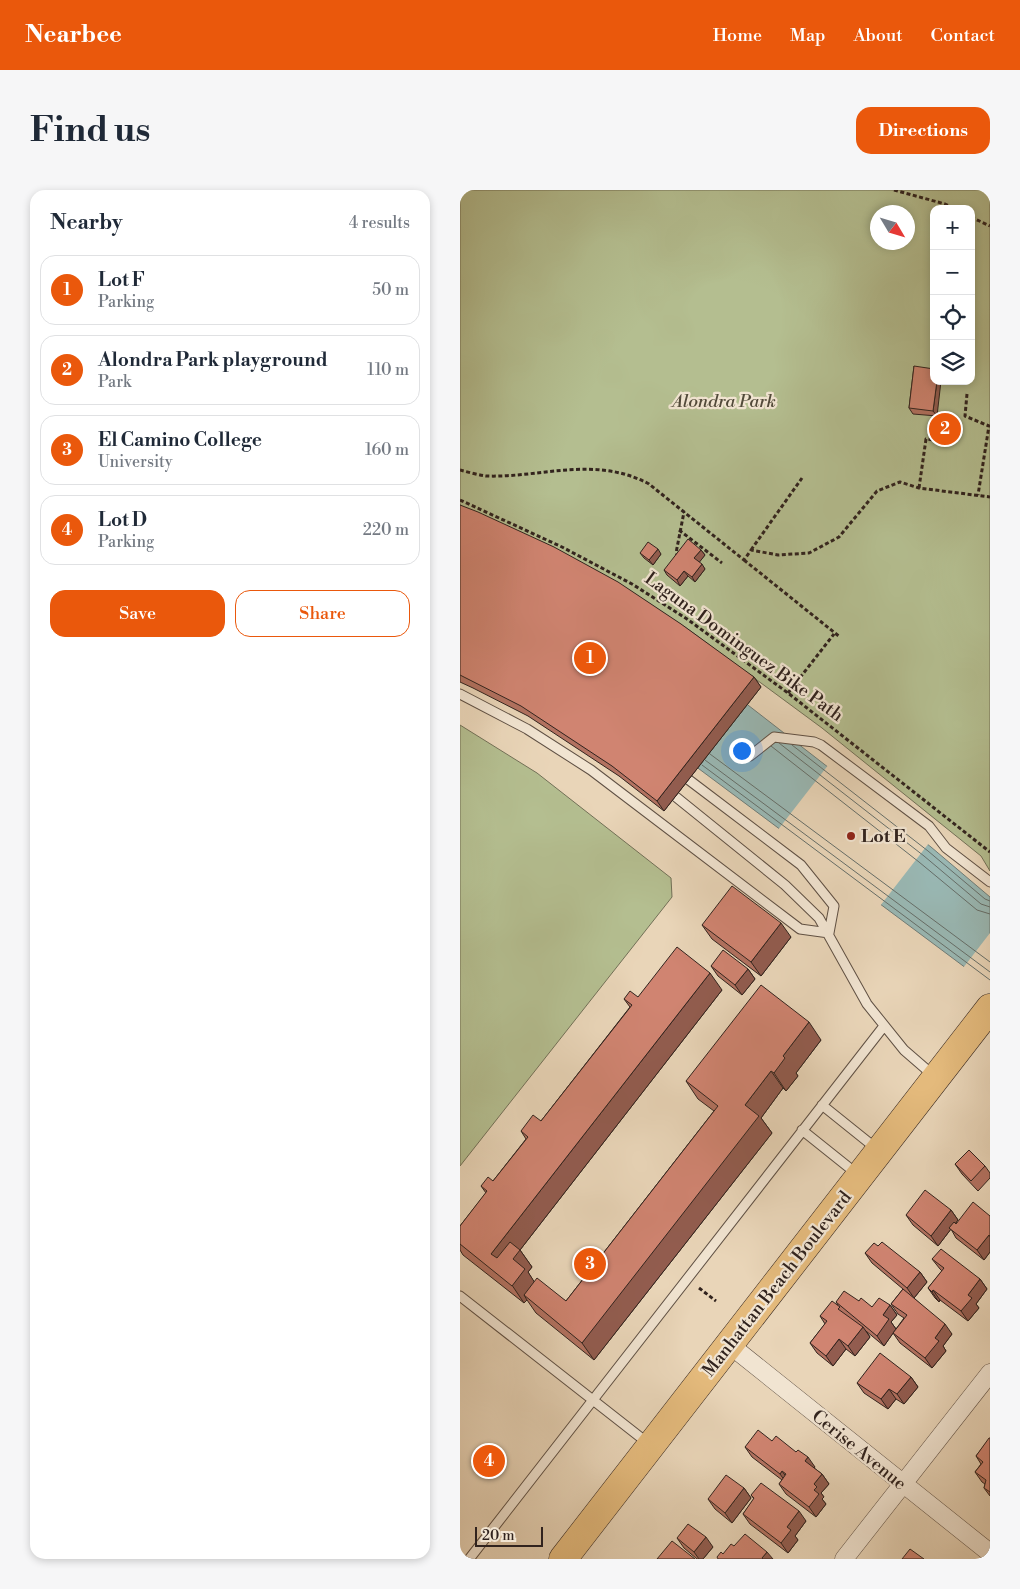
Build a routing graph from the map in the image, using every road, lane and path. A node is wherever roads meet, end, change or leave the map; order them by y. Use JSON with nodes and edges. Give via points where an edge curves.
{"nodes":[{"id":1,"x":894,"y":190,"type":"edge"},
{"id":2,"x":945,"y":205,"type":"edge"},
{"id":3,"x":975,"y":219,"type":"edge"},
{"id":4,"x":990,"y":226,"type":"edge"},
{"id":5,"x":967,"y":394,"type":"dead end"},
{"id":6,"x":990,"y":426,"type":"edge"},
{"id":7,"x":941,"y":441,"type":"dead end"},
{"id":8,"x":460,"y":470,"type":"edge"},
{"id":9,"x":802,"y":478,"type":"dead end"},
{"id":10,"x":919,"y":488,"type":"junction"},
{"id":11,"x":978,"y":495,"type":"junction"},
{"id":12,"x":990,"y":498,"type":"edge"},
{"id":13,"x":460,"y":500,"type":"edge"},
{"id":14,"x":684,"y":512,"type":"junction"},
{"id":15,"x":679,"y":530,"type":"junction"},
{"id":16,"x":751,"y":550,"type":"junction"},
{"id":17,"x":680,"y":559,"type":"edge"},
{"id":18,"x":744,"y":560,"type":"junction"},
{"id":19,"x":722,"y":563,"type":"dead end"},
{"id":20,"x":834,"y":634,"type":"junction"},
{"id":21,"x":840,"y":638,"type":"dead end"},
{"id":22,"x":788,"y":693,"type":"junction"},
{"id":23,"x":460,"y":694,"type":"edge"},
{"id":24,"x":750,"y":756,"type":"dead end"},
{"id":25,"x":689,"y":780,"type":"dead end"},
{"id":26,"x":676,"y":797,"type":"dead end"},
{"id":27,"x":990,"y":852,"type":"edge"},
{"id":28,"x":990,"y":882,"type":"edge"},
{"id":29,"x":829,"y":933,"type":"junction"},
{"id":30,"x":990,"y":1008,"type":"edge"},
{"id":31,"x":884,"y":1026,"type":"junction"},
{"id":32,"x":936,"y":1078,"type":"junction"},
{"id":33,"x":822,"y":1105,"type":"junction"},
{"id":34,"x":802,"y":1130,"type":"junction"},
{"id":35,"x":879,"y":1151,"type":"junction"},
{"id":36,"x":860,"y":1176,"type":"junction"},
{"id":37,"x":697,"y":1286,"type":"dead end"},
{"id":38,"x":460,"y":1296,"type":"edge"},
{"id":39,"x":716,"y":1302,"type":"dead end"},
{"id":40,"x":730,"y":1345,"type":"junction"},
{"id":41,"x":990,"y":1373,"type":"edge"},
{"id":42,"x":592,"y":1400,"type":"junction"},
{"id":43,"x":651,"y":1445,"type":"junction"},
{"id":44,"x":903,"y":1485,"type":"junction"},
{"id":45,"x":990,"y":1553,"type":"edge"},
{"id":46,"x":470,"y":1558,"type":"edge"},
{"id":47,"x":563,"y":1559,"type":"edge"},
{"id":48,"x":844,"y":1559,"type":"edge"}],
"edges":[{"from":1,"to":2,"type":"path"},
{"from":3,"to":4,"type":"path"},
{"from":5,"to":6,"type":"path","via":[[965,416]]},
{"from":6,"to":11,"type":"path"},
{"from":7,"to":10,"type":"path","via":[[926,439]]},
{"from":8,"to":14,"type":"path","via":[[486,476],[578,468],[622,475],[649,484]]},
{"from":9,"to":16,"type":"path"},
{"from":10,"to":11,"type":"path"},
{"from":10,"to":16,"type":"path","via":[[900,482],[877,492],[838,537],[809,553],[778,556]]},
{"from":11,"to":12,"type":"path"},
{"from":13,"to":22,"type":"path","name":"Laguna Dominguez Bike Path","via":[[562,547],[632,584],[687,619]]},
{"from":14,"to":15,"type":"path"},
{"from":14,"to":18,"type":"path"},
{"from":15,"to":17,"type":"path","via":[[676,554]]},
{"from":15,"to":19,"type":"path"},
{"from":16,"to":18,"type":"path"},
{"from":18,"to":20,"type":"path"},
{"from":20,"to":21,"type":"path"},
{"from":20,"to":22,"type":"path"},
{"from":22,"to":27,"type":"path","name":"Laguna Dominguez Bike Path"},
{"from":23,"to":29,"type":"lane","via":[[527,728],[583,765],[800,929]]},
{"from":24,"to":28,"type":"lane","via":[[774,737],[821,745],[929,826],[946,848]]},
{"from":25,"to":29,"type":"lane","via":[[801,865],[834,906]]},
{"from":26,"to":29,"type":"lane","via":[[785,885],[819,918]]},
{"from":29,"to":31,"type":"lane","via":[[855,985]]},
{"from":30,"to":32,"type":"main road","name":"Manhattan Beach Boulevard"},
{"from":31,"to":32,"type":"lane","via":[[904,1050]]},
{"from":31,"to":33,"type":"lane"},
{"from":32,"to":35,"type":"main road","name":"Manhattan Beach Boulevard"},
{"from":33,"to":34,"type":"lane"},
{"from":33,"to":35,"type":"lane"},
{"from":34,"to":36,"type":"lane"},
{"from":34,"to":42,"type":"lane"},
{"from":35,"to":36,"type":"main road","name":"Manhattan Beach Boulevard"},
{"from":36,"to":40,"type":"main road","name":"Manhattan Beach Boulevard"},
{"from":37,"to":39,"type":"path"},
{"from":38,"to":42,"type":"lane"},
{"from":40,"to":43,"type":"main road","name":"Manhattan Beach Boulevard"},
{"from":40,"to":44,"type":"street","name":"Cerise Avenue"},
{"from":41,"to":44,"type":"street"},
{"from":42,"to":43,"type":"lane"},
{"from":42,"to":46,"type":"lane"},
{"from":43,"to":47,"type":"main road","name":"Manhattan Beach Boulevard"},
{"from":44,"to":45,"type":"street","name":"Cerise Avenue"},
{"from":44,"to":48,"type":"street"}]}
